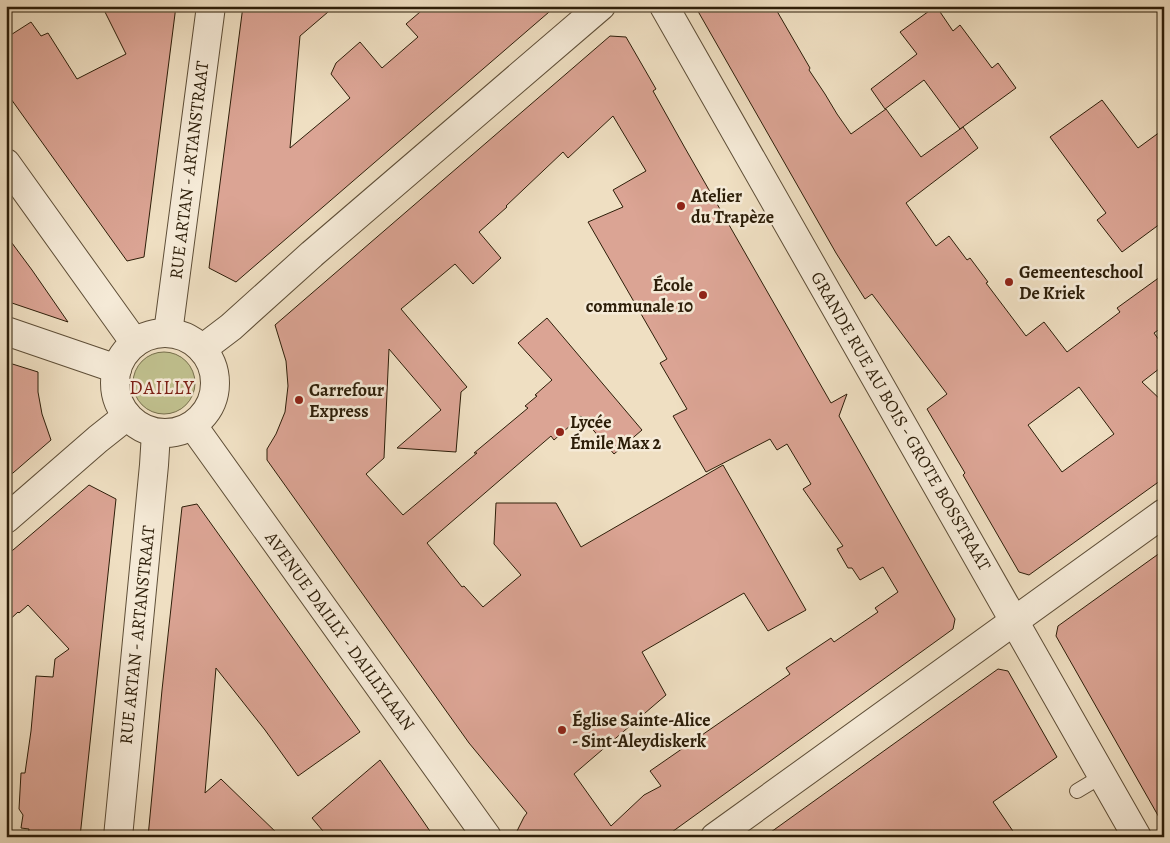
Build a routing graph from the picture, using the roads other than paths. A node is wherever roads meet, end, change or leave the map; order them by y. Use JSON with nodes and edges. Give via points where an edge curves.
{"nodes":[{"id":1,"x":211,"y":6,"type":"edge"},
{"id":2,"x":601,"y":6,"type":"edge"},
{"id":3,"x":664,"y":6,"type":"edge"},
{"id":4,"x":6,"y":163,"type":"edge"},
{"id":5,"x":6,"y":331,"type":"edge"},
{"id":6,"x":168,"y":333,"type":"junction"},
{"id":7,"x":135,"y":343,"type":"junction"},
{"id":8,"x":202,"y":349,"type":"junction"},
{"id":9,"x":118,"y":369,"type":"junction"},
{"id":10,"x":127,"y":416,"type":"junction"},
{"id":11,"x":193,"y":426,"type":"junction"},
{"id":12,"x":156,"y":433,"type":"junction"},
{"id":13,"x":1164,"y":513,"type":"edge"},
{"id":14,"x":6,"y":519,"type":"edge"},
{"id":15,"x":1014,"y":621,"type":"junction"},
{"id":16,"x":1102,"y":776,"type":"junction"},
{"id":17,"x":1077,"y":791,"type":"dead end"},
{"id":18,"x":118,"y":837,"type":"edge"},
{"id":19,"x":487,"y":837,"type":"edge"},
{"id":20,"x":715,"y":837,"type":"edge"},
{"id":21,"x":1137,"y":837,"type":"edge"}],
"edges":[{"from":1,"to":6,"type":"street","name":"RUE ARTAN - ARTANSTRAAT"},
{"from":2,"to":8,"type":"street"},
{"from":3,"to":15,"type":"street","name":"GRANDE RUE AU BOIS - GROTE BOSSTRAAT"},
{"from":4,"to":7,"type":"street"},
{"from":5,"to":9,"type":"street"},
{"from":6,"to":7,"type":"street","via":[[151,335]]},
{"from":6,"to":8,"type":"street","via":[[186,338]]},
{"from":7,"to":9,"type":"street","via":[[124,355]]},
{"from":8,"to":11,"type":"street","via":[[213,367],[216,388],[208,410]]},
{"from":9,"to":10,"type":"street","via":[[115,385]]},
{"from":10,"to":12,"type":"street","via":[[140,427]]},
{"from":10,"to":14,"type":"street"},
{"from":11,"to":12,"type":"street","via":[[176,433]]},
{"from":11,"to":19,"type":"street","name":"AVENUE DAILLY - DAILLYLAAN"},
{"from":12,"to":18,"type":"street","name":"RUE ARTAN - ARTANSTRAAT"},
{"from":13,"to":15,"type":"street"},
{"from":15,"to":16,"type":"street","name":"GRANDE RUE AU BOIS - GROTE BOSSTRAAT"},
{"from":15,"to":20,"type":"street"},
{"from":16,"to":17,"type":"lane"},
{"from":16,"to":21,"type":"street","name":"GRANDE RUE AU BOIS - GROTE BOSSTRAAT"}]}
